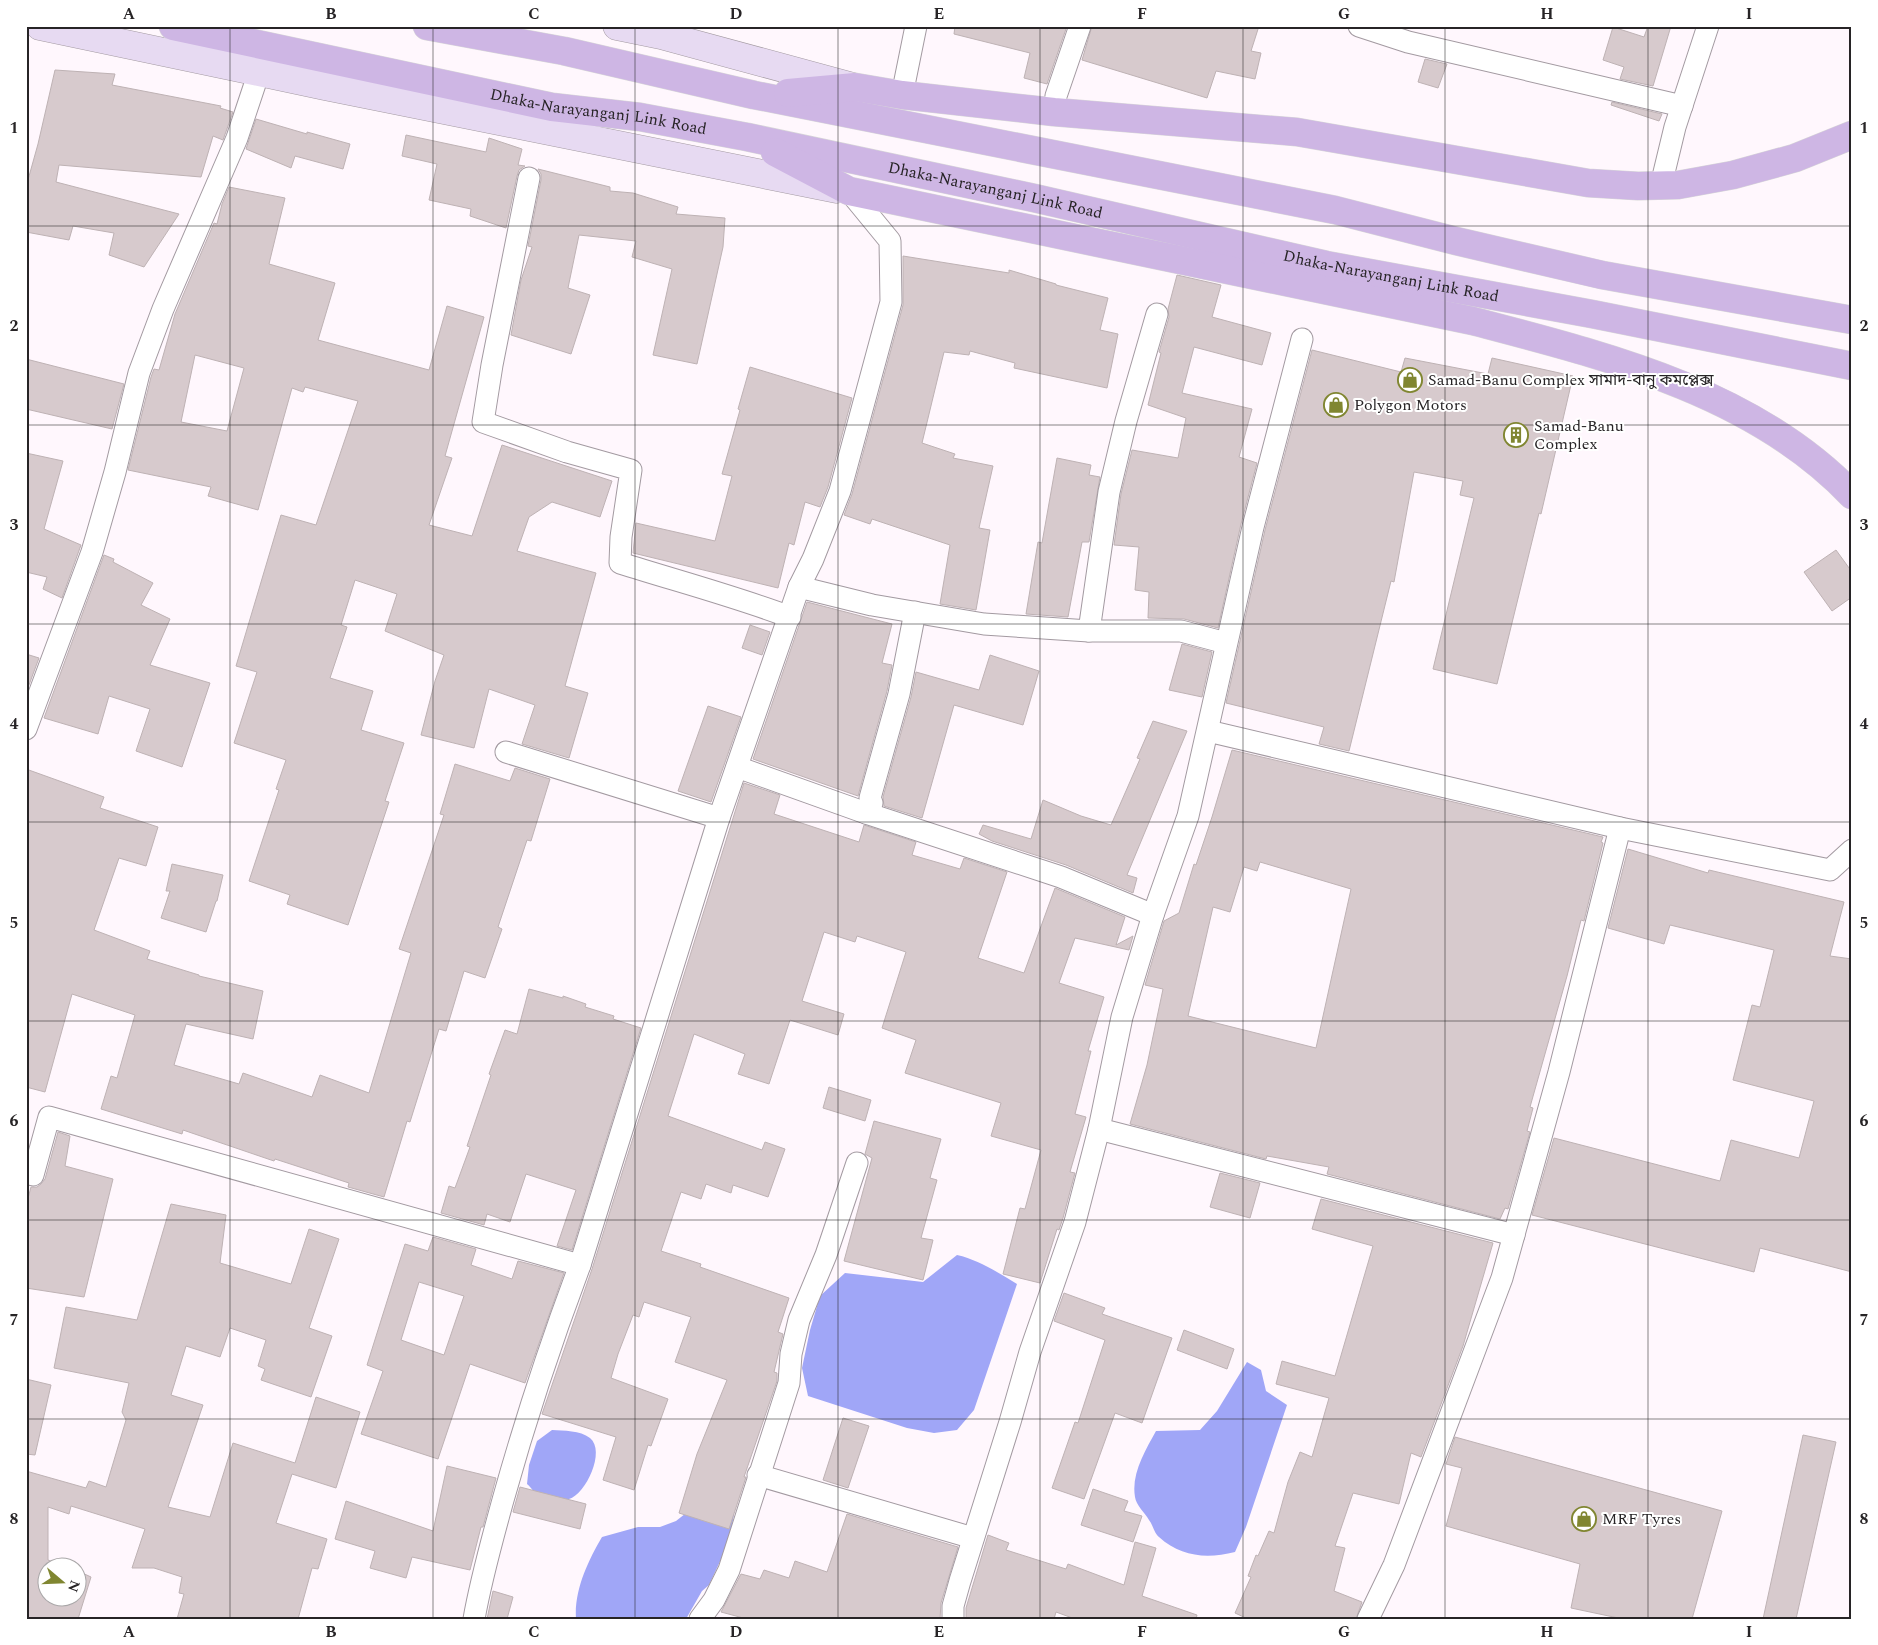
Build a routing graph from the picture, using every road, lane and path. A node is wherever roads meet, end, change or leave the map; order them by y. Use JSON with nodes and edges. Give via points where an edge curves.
{"nodes":[{"id":1,"x":40,"y":26,"type":"edge"},
{"id":2,"x":173,"y":26,"type":"edge"},
{"id":3,"x":427,"y":26,"type":"edge"},
{"id":4,"x":617,"y":26,"type":"edge"},
{"id":5,"x":916,"y":26,"type":"edge"},
{"id":6,"x":1080,"y":26,"type":"edge"},
{"id":7,"x":1359,"y":26,"type":"edge"},
{"id":8,"x":1708,"y":26,"type":"edge"},
{"id":9,"x":661,"y":30,"type":"edge"},
{"id":10,"x":1410,"y":34,"type":"edge"},
{"id":11,"x":259,"y":72,"type":"junction"},
{"id":12,"x":854,"y":87,"type":"junction"},
{"id":13,"x":754,"y":95,"type":"junction"},
{"id":14,"x":902,"y":95,"type":"junction"},
{"id":15,"x":1682,"y":106,"type":"junction"},
{"id":16,"x":1054,"y":112,"type":"junction"},
{"id":17,"x":1852,"y":135,"type":"edge"},
{"id":18,"x":747,"y":137,"type":"junction"},
{"id":19,"x":529,"y":178,"type":"dead end"},
{"id":20,"x":1661,"y":185,"type":"junction"},
{"id":21,"x":849,"y":191,"type":"junction"},
{"id":22,"x":1157,"y":314,"type":"dead end"},
{"id":23,"x":1848,"y":318,"type":"edge"},
{"id":24,"x":1302,"y":339,"type":"dead end"},
{"id":25,"x":1852,"y":366,"type":"edge"},
{"id":26,"x":1852,"y":495,"type":"edge"},
{"id":27,"x":799,"y":587,"type":"junction"},
{"id":28,"x":915,"y":612,"type":"junction"},
{"id":29,"x":790,"y":617,"type":"junction"},
{"id":30,"x":1089,"y":631,"type":"junction"},
{"id":31,"x":1226,"y":643,"type":"junction"},
{"id":32,"x":26,"y":729,"type":"edge"},
{"id":33,"x":1208,"y":731,"type":"junction"},
{"id":34,"x":506,"y":752,"type":"dead end"},
{"id":35,"x":737,"y":767,"type":"junction"},
{"id":36,"x":866,"y":813,"type":"junction"},
{"id":37,"x":719,"y":818,"type":"junction"},
{"id":38,"x":1620,"y":828,"type":"junction"},
{"id":39,"x":1852,"y":850,"type":"edge"},
{"id":40,"x":1153,"y":915,"type":"junction"},
{"id":41,"x":1100,"y":1129,"type":"junction"},
{"id":42,"x":857,"y":1163,"type":"dead end"},
{"id":43,"x":26,"y":1173,"type":"edge"},
{"id":44,"x":1514,"y":1235,"type":"junction"},
{"id":45,"x":580,"y":1265,"type":"junction"},
{"id":46,"x":758,"y":1475,"type":"junction"},
{"id":47,"x":973,"y":1538,"type":"junction"},
{"id":48,"x":474,"y":1619,"type":"edge"},
{"id":49,"x":700,"y":1619,"type":"edge"},
{"id":50,"x":953,"y":1619,"type":"edge"},
{"id":51,"x":1368,"y":1619,"type":"edge"}],
"edges":[{"from":1,"to":11,"type":"street"},
{"from":2,"to":18,"type":"main road","name":"Dhaka-Narayanganj Link Road","via":[[552,106],[640,117]]},
{"from":3,"to":13,"type":"main road","via":[[564,51]]},
{"from":4,"to":9,"type":"street"},
{"from":5,"to":14,"type":"street"},
{"from":6,"to":16,"type":"street","via":[[1056,96]]},
{"from":7,"to":10,"type":"street"},
{"from":8,"to":15,"type":"street"},
{"from":9,"to":12,"type":"street"},
{"from":10,"to":15,"type":"street"},
{"from":11,"to":21,"type":"street"},
{"from":11,"to":32,"type":"street","via":[[237,138],[163,308],[139,372],[92,552]]},
{"from":12,"to":13,"type":"main road"},
{"from":12,"to":14,"type":"main road"},
{"from":13,"to":23,"type":"main road","via":[[1334,210],[1602,275]]},
{"from":14,"to":16,"type":"main road"},
{"from":15,"to":20,"type":"street"},
{"from":16,"to":20,"type":"main road","via":[[1297,132],[1588,183]]},
{"from":17,"to":20,"type":"main road","via":[[1794,158],[1734,175]]},
{"from":18,"to":21,"type":"main road"},
{"from":18,"to":25,"type":"main road","name":"Dhaka-Narayanganj Link Road","via":[[1044,200],[1326,265]]},
{"from":19,"to":29,"type":"street","via":[[483,422],[567,452],[631,470],[620,537],[620,563]]},
{"from":21,"to":26,"type":"main road","via":[[1473,321],[1632,366],[1740,412],[1783,436],[1830,472]]},
{"from":21,"to":27,"type":"street","via":[[890,241],[890,302],[840,491]]},
{"from":22,"to":30,"type":"street","via":[[1109,492]]},
{"from":24,"to":31,"type":"street"},
{"from":27,"to":28,"type":"street"},
{"from":27,"to":29,"type":"street"},
{"from":28,"to":30,"type":"street","via":[[984,624]]},
{"from":28,"to":36,"type":"street","via":[[898,694],[870,798],[872,803]]},
{"from":29,"to":35,"type":"street"},
{"from":30,"to":31,"type":"street","via":[[1181,631]]},
{"from":31,"to":33,"type":"street"},
{"from":33,"to":38,"type":"street"},
{"from":33,"to":40,"type":"street","via":[[1188,816]]},
{"from":34,"to":37,"type":"street"},
{"from":35,"to":36,"type":"street"},
{"from":35,"to":37,"type":"street"},
{"from":36,"to":40,"type":"street","via":[[1062,877]]},
{"from":37,"to":45,"type":"street"},
{"from":38,"to":39,"type":"street","via":[[1830,870]]},
{"from":38,"to":44,"type":"street"},
{"from":40,"to":41,"type":"street","via":[[1122,1018]]},
{"from":41,"to":44,"type":"street"},
{"from":41,"to":47,"type":"street","via":[[1075,1222],[1030,1352]]},
{"from":42,"to":46,"type":"street","via":[[800,1320],[789,1383]]},
{"from":43,"to":45,"type":"street","via":[[33,1175],[49,1117]]},
{"from":44,"to":51,"type":"street","via":[[1502,1278],[1394,1565]]},
{"from":45,"to":48,"type":"street","via":[[515,1456],[480,1583]]},
{"from":46,"to":47,"type":"street"},
{"from":46,"to":49,"type":"street","via":[[729,1570]]},
{"from":47,"to":50,"type":"street","via":[[953,1606]]}]}
